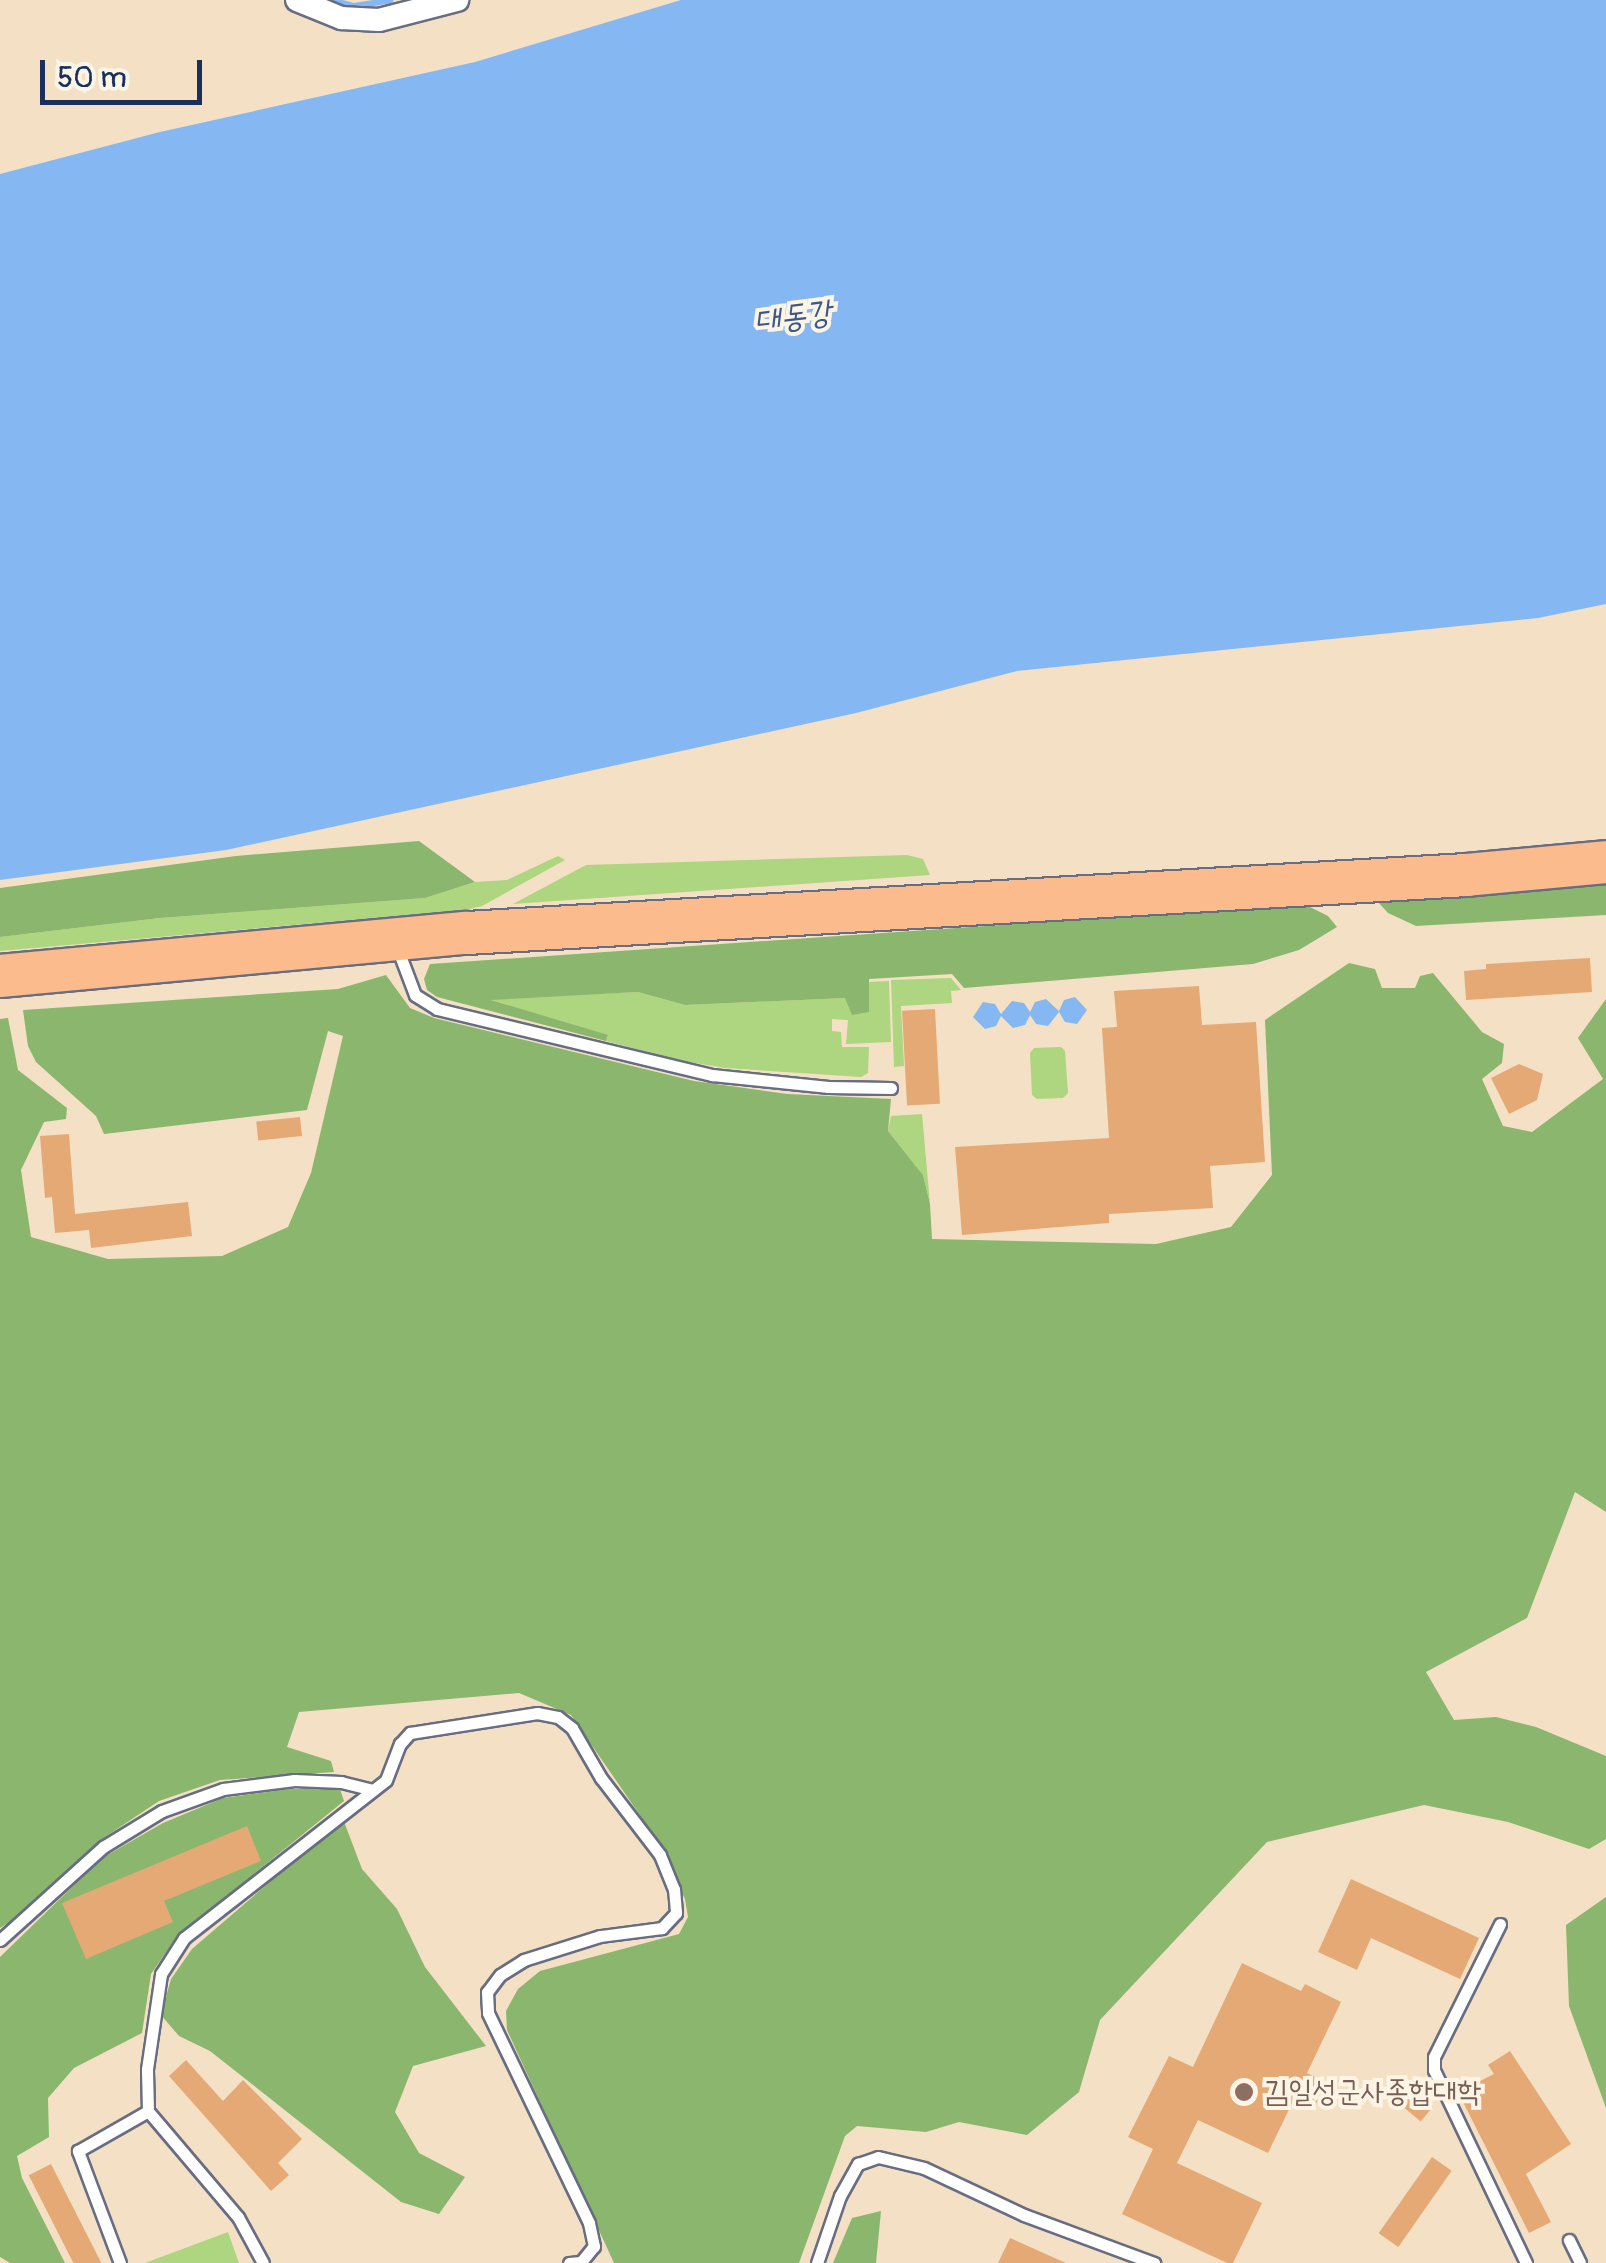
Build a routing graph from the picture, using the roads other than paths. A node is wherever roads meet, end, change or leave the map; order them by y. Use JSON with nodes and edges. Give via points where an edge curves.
{"nodes":[{"id":1,"x":298,"y":0,"type":"edge"},
{"id":2,"x":457,"y":0,"type":"edge"},
{"id":3,"x":1606,"y":862,"type":"edge"},
{"id":4,"x":395,"y":941,"type":"junction"},
{"id":5,"x":0,"y":976,"type":"edge"},
{"id":6,"x":891,"y":1088,"type":"dead end"},
{"id":7,"x":372,"y":1790,"type":"junction"},
{"id":8,"x":1500,"y":1924,"type":"dead end"},
{"id":9,"x":0,"y":1940,"type":"edge"},
{"id":10,"x":148,"y":2111,"type":"junction"},
{"id":11,"x":1570,"y":2240,"type":"dead end"},
{"id":12,"x":120,"y":2263,"type":"edge"},
{"id":13,"x":263,"y":2263,"type":"edge"},
{"id":14,"x":569,"y":2263,"type":"edge"},
{"id":15,"x":817,"y":2263,"type":"edge"},
{"id":16,"x":1154,"y":2263,"type":"edge"},
{"id":17,"x":1526,"y":2263,"type":"edge"},
{"id":18,"x":1580,"y":2263,"type":"edge"}],
"edges":[{"from":1,"to":2,"type":"street","via":[[341,18],[379,20]]},
{"from":3,"to":4,"type":"highway"},
{"from":4,"to":5,"type":"highway"},
{"from":4,"to":6,"type":"lane","via":[[416,995],[437,1009],[712,1074]]},
{"from":7,"to":9,"type":"lane","via":[[294,1780],[223,1789],[162,1811],[102,1847]]},
{"from":7,"to":10,"type":"lane","via":[[184,1938],[161,1974],[146,2068]]},
{"from":7,"to":14,"type":"lane","via":[[386,1780],[410,1733],[537,1713],[558,1717],[660,1855],[676,1913],[662,1928],[600,1936],[524,1960],[487,1992],[488,2012],[590,2223],[594,2246],[582,2262]]},
{"from":8,"to":17,"type":"lane","via":[[1434,2057],[1434,2070]]},
{"from":10,"to":12,"type":"lane","via":[[78,2152]]},
{"from":10,"to":13,"type":"lane","via":[[238,2217]]},
{"from":11,"to":18,"type":"lane"},
{"from":15,"to":16,"type":"lane","via":[[858,2164],[878,2157],[902,2159],[1024,2215]]}]}
